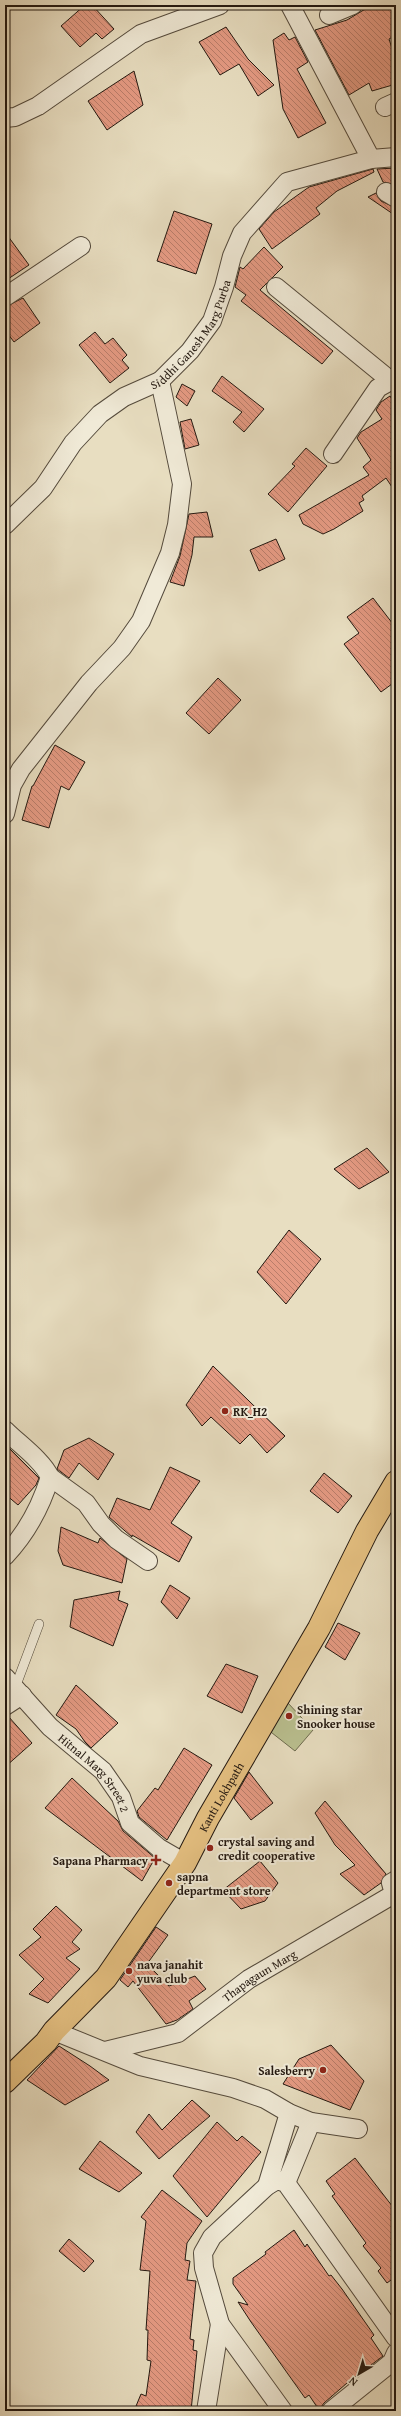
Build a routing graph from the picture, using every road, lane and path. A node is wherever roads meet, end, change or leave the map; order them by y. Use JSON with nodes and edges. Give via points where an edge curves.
{"nodes":[{"id":1,"x":220,"y":5,"type":"edge"},
{"id":2,"x":290,"y":5,"type":"edge"},
{"id":3,"x":353,"y":5,"type":"edge"},
{"id":4,"x":329,"y":15,"type":"dead end"},
{"id":5,"x":5,"y":118,"type":"edge"},
{"id":6,"x":396,"y":157,"type":"edge"},
{"id":7,"x":371,"y":159,"type":"junction"},
{"id":8,"x":81,"y":246,"type":"dead end"},
{"id":9,"x":276,"y":287,"type":"dead end"},
{"id":10,"x":5,"y":297,"type":"edge"},
{"id":11,"x":393,"y":380,"type":"edge"},
{"id":12,"x":160,"y":381,"type":"junction"},
{"id":13,"x":333,"y":454,"type":"dead end"},
{"id":14,"x":5,"y":525,"type":"edge"},
{"id":15,"x":5,"y":814,"type":"edge"},
{"id":16,"x":5,"y":1430,"type":"edge"},
{"id":17,"x":50,"y":1477,"type":"junction"},
{"id":18,"x":396,"y":1482,"type":"edge"},
{"id":19,"x":5,"y":1556,"type":"edge"},
{"id":20,"x":148,"y":1560,"type":"dead end"},
{"id":21,"x":39,"y":1624,"type":"dead end"},
{"id":22,"x":14,"y":1686,"type":"edge"},
{"id":23,"x":5,"y":1706,"type":"edge"},
{"id":24,"x":185,"y":1863,"type":"junction"},
{"id":25,"x":395,"y":1890,"type":"edge"},
{"id":26,"x":54,"y":2031,"type":"junction"},
{"id":27,"x":104,"y":2051,"type":"junction"},
{"id":28,"x":5,"y":2082,"type":"edge"},
{"id":29,"x":289,"y":2113,"type":"junction"},
{"id":30,"x":311,"y":2122,"type":"junction"},
{"id":31,"x":358,"y":2129,"type":"dead end"},
{"id":32,"x":286,"y":2183,"type":"junction"},
{"id":33,"x":267,"y":2186,"type":"junction"},
{"id":34,"x":220,"y":2324,"type":"junction"},
{"id":35,"x":396,"y":2338,"type":"edge"},
{"id":36,"x":396,"y":2353,"type":"edge"},
{"id":37,"x":206,"y":2411,"type":"edge"},
{"id":38,"x":283,"y":2411,"type":"edge"},
{"id":39,"x":331,"y":2411,"type":"edge"}],
"edges":[{"from":1,"to":5,"type":"street","via":[[141,34],[38,106],[15,117]]},
{"from":2,"to":7,"type":"street"},
{"from":3,"to":4,"type":"street"},
{"from":6,"to":7,"type":"street","name":"Siddhi Ganesh Marg Purba"},
{"from":7,"to":12,"type":"street","name":"Siddhi Ganesh Marg Purba","via":[[287,182],[242,233],[232,256],[212,321],[190,351]]},
{"from":8,"to":10,"type":"street"},
{"from":9,"to":11,"type":"street"},
{"from":11,"to":13,"type":"street","via":[[378,388]]},
{"from":12,"to":14,"type":"street","name":"Siddhi Ganesh Marg Purba","via":[[124,397],[100,414],[73,443],[43,488]]},
{"from":12,"to":15,"type":"street","via":[[182,484],[177,525],[170,553],[140,621],[122,648],[89,683],[21,769],[12,785]]},
{"from":16,"to":17,"type":"street","via":[[18,1445],[45,1467]]},
{"from":17,"to":19,"type":"street","via":[[46,1491],[30,1521]]},
{"from":17,"to":20,"type":"street","via":[[86,1503],[116,1539]]},
{"from":18,"to":24,"type":"main road","name":"Kanti Lokhpath","via":[[367,1532],[319,1628],[208,1818]]},
{"from":21,"to":22,"type":"lane"},
{"from":22,"to":23,"type":"street"},
{"from":22,"to":24,"type":"street","name":"Hitnal Marg Street 2","via":[[50,1727],[103,1771],[121,1797],[130,1823],[159,1848]]},
{"from":24,"to":26,"type":"main road","name":"Kanti Lokhpath","via":[[106,1978]]},
{"from":25,"to":27,"type":"street","name":"Thapagaun Marg","via":[[249,1979],[178,2033]]},
{"from":26,"to":27,"type":"street"},
{"from":26,"to":28,"type":"main road","name":"Kanti Lokhpath"},
{"from":27,"to":29,"type":"street","via":[[140,2066],[234,2088],[265,2099]]},
{"from":29,"to":30,"type":"street"},
{"from":29,"to":33,"type":"street"},
{"from":30,"to":31,"type":"street"},
{"from":30,"to":32,"type":"street"},
{"from":32,"to":33,"type":"street","via":[[276,2180]]},
{"from":32,"to":35,"type":"street"},
{"from":33,"to":34,"type":"street","via":[[212,2237],[203,2253],[204,2268]]},
{"from":34,"to":37,"type":"street"},
{"from":34,"to":38,"type":"street"},
{"from":36,"to":39,"type":"street","via":[[392,2362]]}]}
